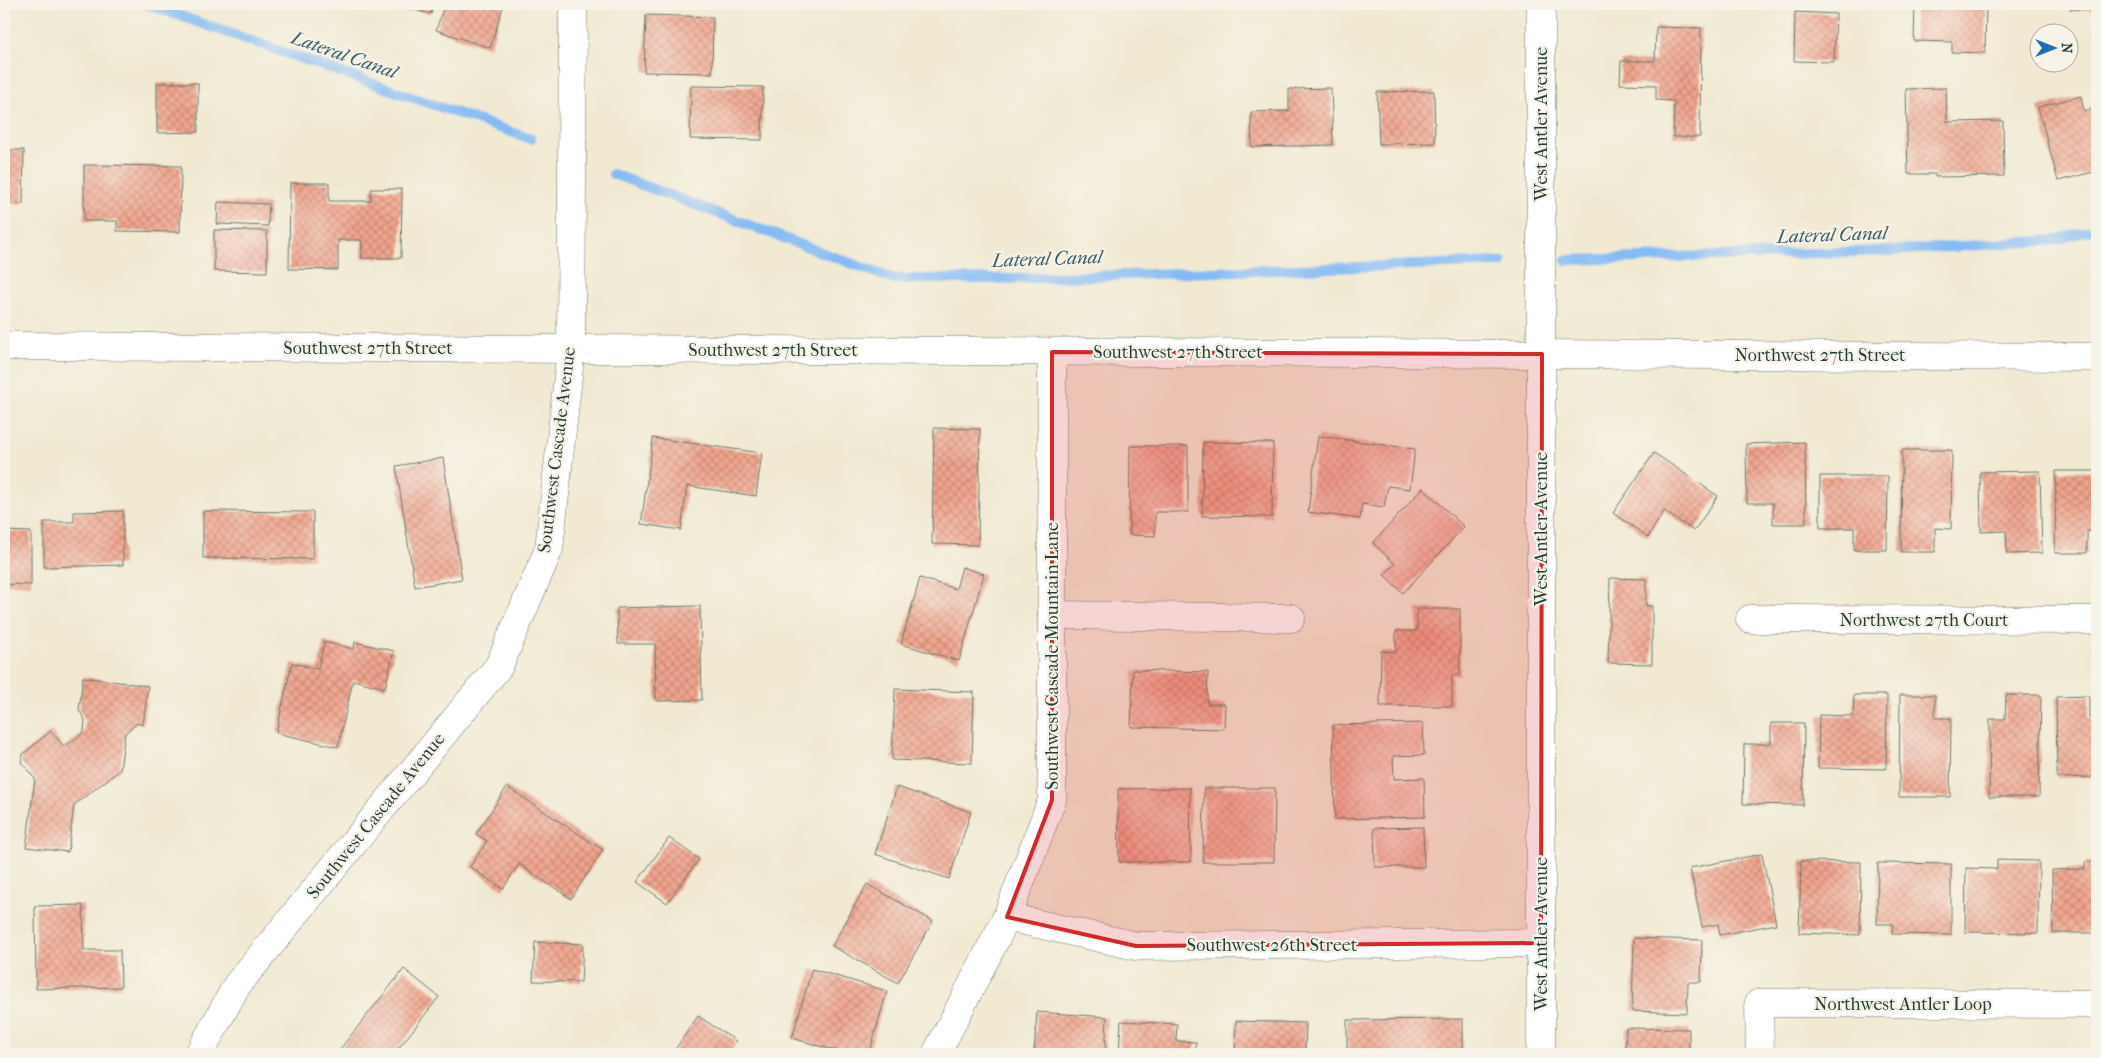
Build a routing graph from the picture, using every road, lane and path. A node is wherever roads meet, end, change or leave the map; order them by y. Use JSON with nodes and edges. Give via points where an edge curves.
{"nodes":[{"id":1,"x":574,"y":4,"type":"edge"},
{"id":2,"x":1541,"y":4,"type":"edge"},
{"id":3,"x":4,"y":346,"type":"edge"},
{"id":4,"x":572,"y":349,"type":"junction"},
{"id":5,"x":1052,"y":352,"type":"junction"},
{"id":6,"x":1542,"y":354,"type":"junction"},
{"id":7,"x":2097,"y":357,"type":"edge"},
{"id":8,"x":1052,"y":614,"type":"junction"},
{"id":9,"x":1290,"y":618,"type":"dead end"},
{"id":10,"x":1750,"y":619,"type":"dead end"},
{"id":11,"x":2097,"y":620,"type":"edge"},
{"id":12,"x":1007,"y":917,"type":"junction"},
{"id":13,"x":1541,"y":943,"type":"junction"},
{"id":14,"x":2097,"y":1004,"type":"edge"},
{"id":15,"x":200,"y":1054,"type":"edge"},
{"id":16,"x":936,"y":1054,"type":"edge"},
{"id":17,"x":1541,"y":1054,"type":"edge"},
{"id":18,"x":1760,"y":1054,"type":"edge"}],
"edges":[{"from":1,"to":4,"type":"street","name":"Southwest Cascade Avenue"},
{"from":2,"to":6,"type":"street","name":"West Antler Avenue"},
{"from":3,"to":4,"type":"street","name":"Southwest 27th Street"},
{"from":4,"to":5,"type":"street","name":"Southwest 27th Street"},
{"from":4,"to":15,"type":"street","name":"Southwest Cascade Avenue","via":[[549,549],[499,666],[237,985]]},
{"from":5,"to":6,"type":"street","name":"Southwest 27th Street"},
{"from":5,"to":8,"type":"street","name":"Southwest Cascade Mountain Lane"},
{"from":6,"to":7,"type":"street","name":"Northwest 27th Street"},
{"from":6,"to":13,"type":"street","name":"West Antler Avenue"},
{"from":8,"to":9,"type":"street"},
{"from":8,"to":12,"type":"street","name":"Southwest Cascade Mountain Lane","via":[[1052,800]]},
{"from":10,"to":11,"type":"street","name":"Northwest 27th Court"},
{"from":12,"to":13,"type":"street","name":"Southwest 26th Street","via":[[1136,946]]},
{"from":12,"to":16,"type":"street","name":"Southwest Cascade Mountain Lane"},
{"from":13,"to":17,"type":"street","name":"West Antler Avenue"},
{"from":14,"to":18,"type":"street","name":"Northwest Antler Loop","via":[[1759,1003]]}]}
